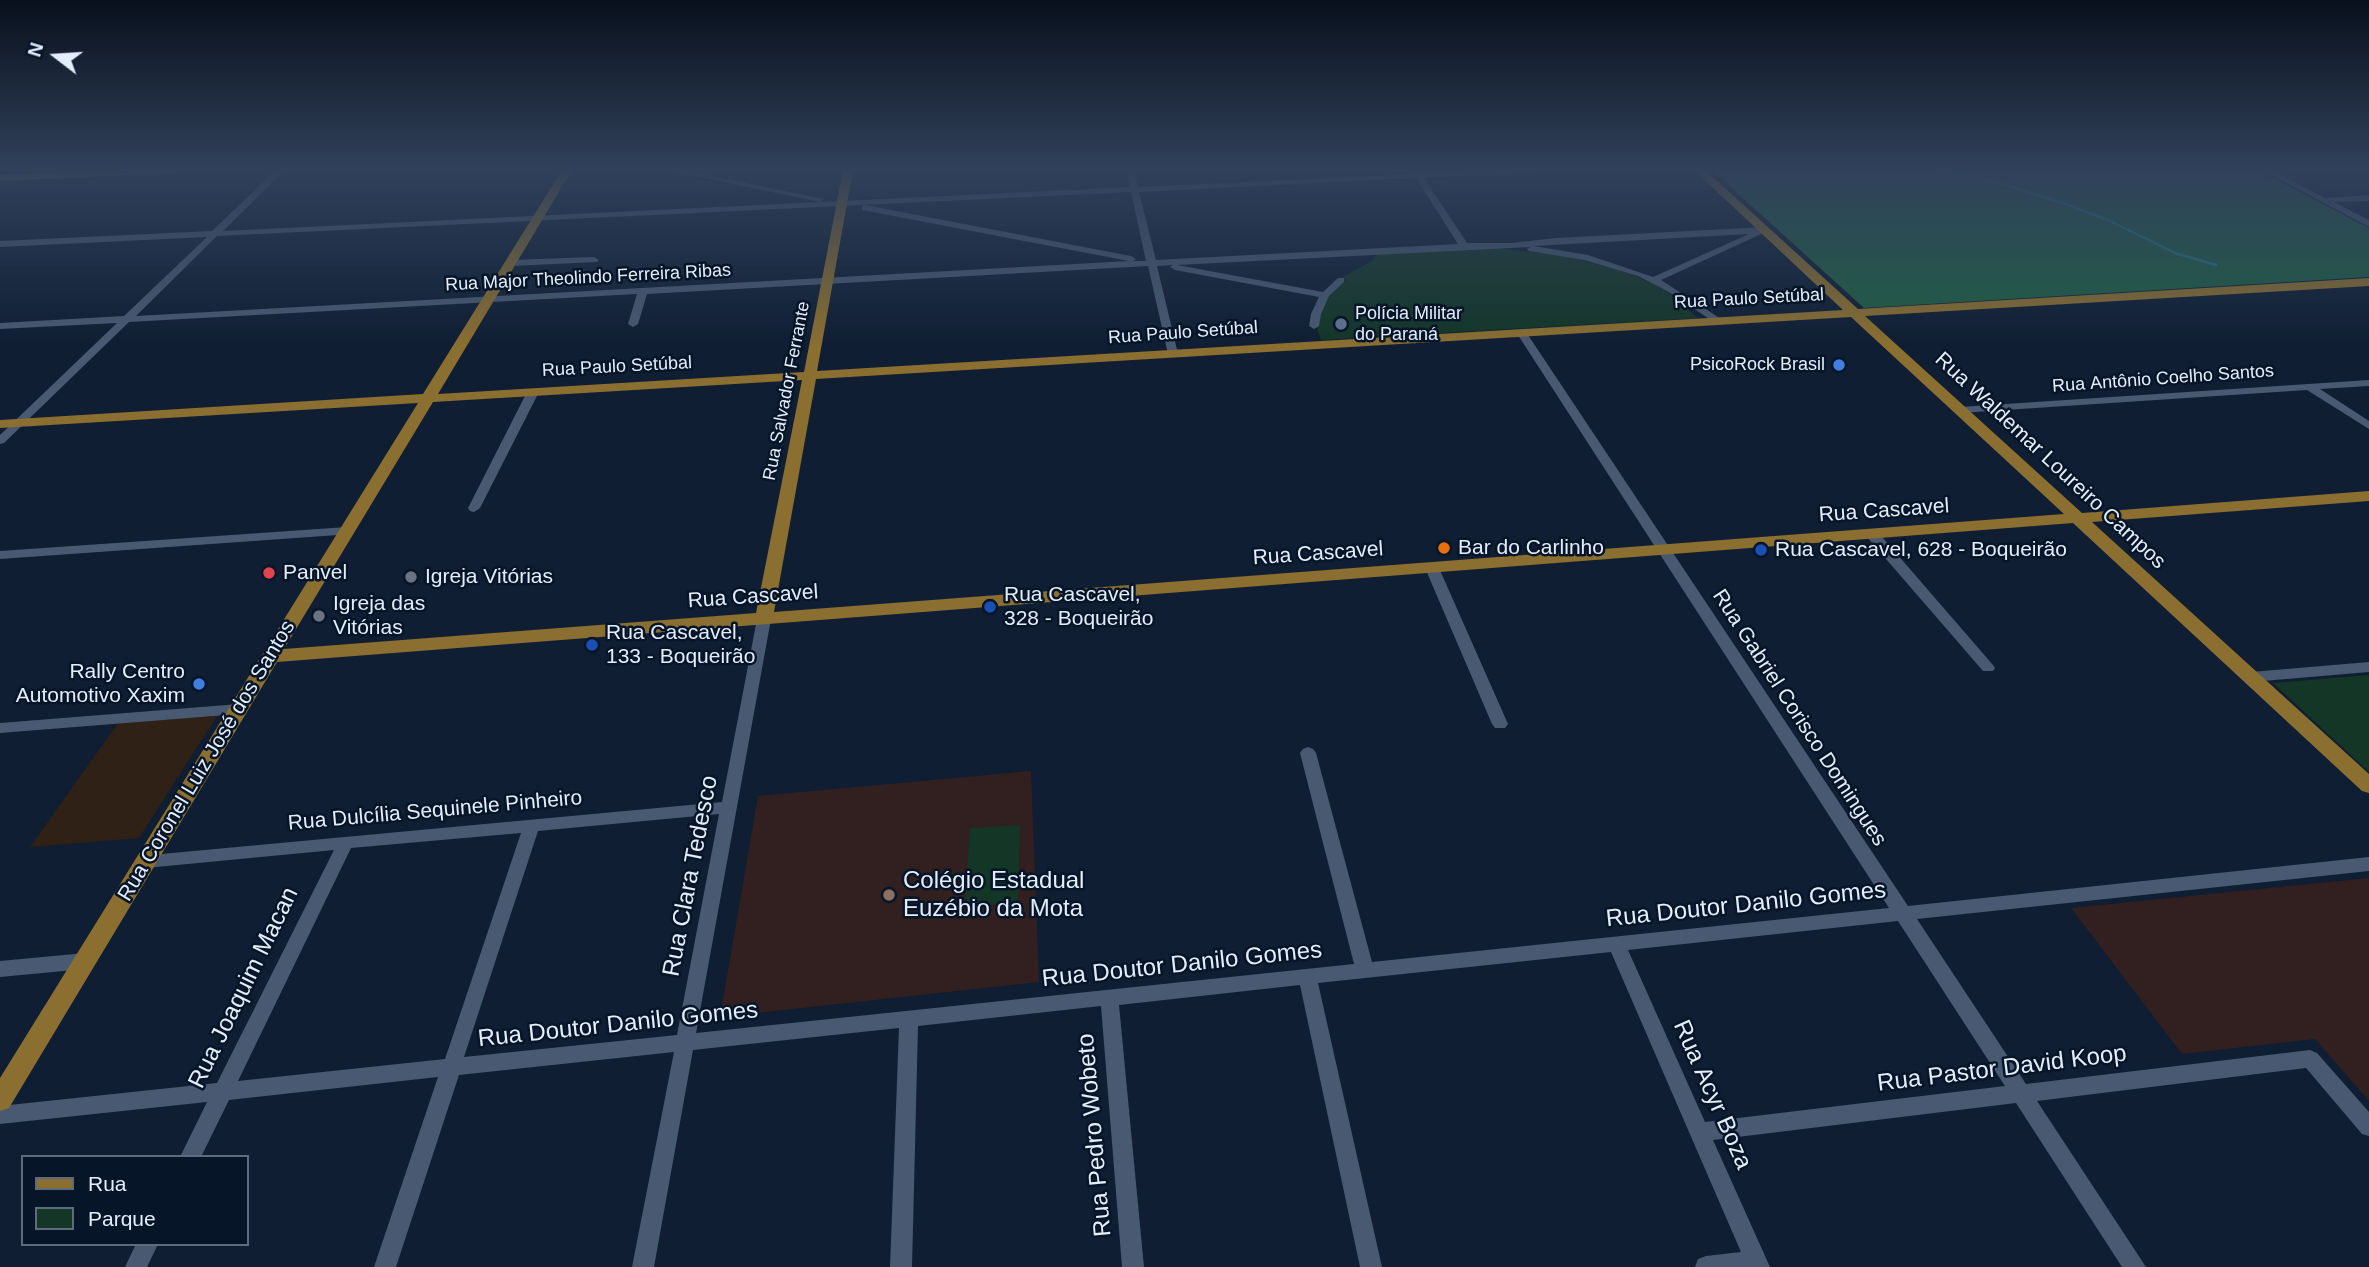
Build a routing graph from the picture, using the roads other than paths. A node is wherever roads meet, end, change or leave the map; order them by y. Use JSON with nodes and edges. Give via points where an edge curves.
{"nodes":[{"id":1,"x":220,"y":229,"type":"edge"},
{"id":2,"x":313,"y":229,"type":"edge"},
{"id":3,"x":531,"y":229,"type":"edge"},
{"id":4,"x":840,"y":229,"type":"edge"},
{"id":5,"x":975,"y":229,"type":"edge"},
{"id":6,"x":1144,"y":229,"type":"edge"},
{"id":7,"x":1454,"y":229,"type":"edge"},
{"id":8,"x":1765,"y":230,"type":"junction"},
{"id":9,"x":215,"y":234,"type":"junction"},
{"id":10,"x":0,"y":244,"type":"edge"},
{"id":11,"x":1465,"y":246,"type":"junction"},
{"id":12,"x":1512,"y":246,"type":"junction"},
{"id":13,"x":594,"y":260,"type":"dead end"},
{"id":14,"x":511,"y":263,"type":"junction"},
{"id":15,"x":1152,"y":263,"type":"junction"},
{"id":16,"x":1341,"y":280,"type":"dead end"},
{"id":17,"x":1654,"y":280,"type":"junction"},
{"id":18,"x":827,"y":281,"type":"junction"},
{"id":19,"x":2369,"y":282,"type":"edge"},
{"id":20,"x":643,"y":291,"type":"junction"},
{"id":21,"x":1325,"y":295,"type":"junction"},
{"id":22,"x":489,"y":299,"type":"junction"},
{"id":23,"x":1854,"y":313,"type":"junction"},
{"id":24,"x":127,"y":319,"type":"junction"},
{"id":25,"x":1717,"y":321,"type":"junction"},
{"id":26,"x":633,"y":324,"type":"dead end"},
{"id":27,"x":0,"y":326,"type":"edge"},
{"id":28,"x":1314,"y":326,"type":"dead end"},
{"id":29,"x":1521,"y":332,"type":"junction"},
{"id":30,"x":1173,"y":354,"type":"junction"},
{"id":31,"x":810,"y":375,"type":"junction"},
{"id":32,"x":2369,"y":383,"type":"edge"},
{"id":33,"x":2309,"y":387,"type":"junction"},
{"id":34,"x":533,"y":392,"type":"junction"},
{"id":35,"x":428,"y":398,"type":"junction"},
{"id":36,"x":1960,"y":410,"type":"junction"},
{"id":37,"x":19,"y":423,"type":"junction"},
{"id":38,"x":0,"y":424,"type":"edge"},
{"id":39,"x":2369,"y":426,"type":"edge"},
{"id":40,"x":0,"y":441,"type":"edge"},
{"id":41,"x":2369,"y":496,"type":"edge"},
{"id":42,"x":474,"y":508,"type":"dead end"},
{"id":43,"x":2078,"y":519,"type":"junction"},
{"id":44,"x":348,"y":531,"type":"junction"},
{"id":45,"x":1872,"y":534,"type":"junction"},
{"id":46,"x":1664,"y":550,"type":"junction"},
{"id":47,"x":0,"y":555,"type":"edge"},
{"id":48,"x":1432,"y":568,"type":"junction"},
{"id":49,"x":764,"y":619,"type":"junction"},
{"id":50,"x":271,"y":656,"type":"junction"},
{"id":51,"x":2369,"y":667,"type":"edge"},
{"id":52,"x":1988,"y":668,"type":"dead end"},
{"id":53,"x":2250,"y":677,"type":"junction"},
{"id":54,"x":239,"y":709,"type":"junction"},
{"id":55,"x":1500,"y":724,"type":"dead end"},
{"id":56,"x":0,"y":728,"type":"edge"},
{"id":57,"x":1308,"y":753,"type":"dead end"},
{"id":58,"x":2369,"y":786,"type":"edge"},
{"id":59,"x":729,"y":807,"type":"junction"},
{"id":60,"x":532,"y":825,"type":"junction"},
{"id":61,"x":346,"y":842,"type":"junction"},
{"id":62,"x":146,"y":860,"type":"junction"},
{"id":63,"x":2369,"y":864,"type":"edge"},
{"id":64,"x":1903,"y":914,"type":"junction"},
{"id":65,"x":1616,"y":943,"type":"junction"},
{"id":66,"x":85,"y":961,"type":"junction"},
{"id":67,"x":0,"y":969,"type":"edge"},
{"id":68,"x":1366,"y":970,"type":"junction"},
{"id":69,"x":1307,"y":976,"type":"junction"},
{"id":70,"x":1109,"y":998,"type":"junction"},
{"id":71,"x":909,"y":1018,"type":"junction"},
{"id":72,"x":685,"y":1042,"type":"junction"},
{"id":73,"x":451,"y":1067,"type":"junction"},
{"id":74,"x":222,"y":1091,"type":"junction"},
{"id":75,"x":2021,"y":1094,"type":"junction"},
{"id":76,"x":0,"y":1100,"type":"edge"},
{"id":77,"x":0,"y":1115,"type":"edge"},
{"id":78,"x":2369,"y":1127,"type":"edge"},
{"id":79,"x":1700,"y":1132,"type":"junction"},
{"id":80,"x":191,"y":1155,"type":"edge"},
{"id":81,"x":146,"y":1246,"type":"edge"},
{"id":82,"x":1758,"y":1264,"type":"edge"},
{"id":83,"x":136,"y":1267,"type":"edge"},
{"id":84,"x":384,"y":1267,"type":"edge"},
{"id":85,"x":643,"y":1267,"type":"edge"},
{"id":86,"x":901,"y":1267,"type":"edge"},
{"id":87,"x":1133,"y":1267,"type":"edge"},
{"id":88,"x":1371,"y":1267,"type":"edge"},
{"id":89,"x":1706,"y":1267,"type":"edge"},
{"id":90,"x":2135,"y":1267,"type":"edge"}],
"edges":[{"from":1,"to":9,"type":"street"},
{"from":2,"to":9,"type":"street"},
{"from":3,"to":14,"type":"main road","name":"Rua Coronel Luiz José dos Santos"},
{"from":4,"to":18,"type":"main road","name":"Rua Salvador Ferrante"},
{"from":5,"to":15,"type":"street"},
{"from":6,"to":15,"type":"street"},
{"from":7,"to":11,"type":"street"},
{"from":8,"to":12,"type":"street","name":"Rua Major Theolindo Ferreira Ribas"},
{"from":8,"to":17,"type":"street"},
{"from":8,"to":23,"type":"main road","name":"Rua Waldemar Loureiro Campos"},
{"from":9,"to":10,"type":"street"},
{"from":9,"to":24,"type":"street"},
{"from":11,"to":12,"type":"street","name":"Rua Major Theolindo Ferreira Ribas"},
{"from":11,"to":15,"type":"street","name":"Rua Major Theolindo Ferreira Ribas"},
{"from":12,"to":17,"type":"street","via":[[1586,257]]},
{"from":13,"to":14,"type":"street"},
{"from":14,"to":22,"type":"main road","name":"Rua Coronel Luiz José dos Santos"},
{"from":15,"to":18,"type":"street","name":"Rua Major Theolindo Ferreira Ribas"},
{"from":15,"to":21,"type":"street"},
{"from":15,"to":30,"type":"street"},
{"from":16,"to":21,"type":"street"},
{"from":17,"to":25,"type":"street"},
{"from":18,"to":20,"type":"street","name":"Rua Major Theolindo Ferreira Ribas"},
{"from":18,"to":31,"type":"main road","name":"Rua Salvador Ferrante"},
{"from":19,"to":23,"type":"main road","name":"Rua Paulo Setúbal"},
{"from":20,"to":22,"type":"street","name":"Rua Major Theolindo Ferreira Ribas"},
{"from":20,"to":26,"type":"street"},
{"from":21,"to":28,"type":"street"},
{"from":22,"to":24,"type":"street","name":"Rua Major Theolindo Ferreira Ribas"},
{"from":22,"to":35,"type":"main road","name":"Rua Coronel Luiz José dos Santos"},
{"from":23,"to":25,"type":"main road","name":"Rua Paulo Setúbal"},
{"from":23,"to":36,"type":"main road","name":"Rua Waldemar Loureiro Campos"},
{"from":24,"to":27,"type":"street","name":"Rua Major Theolindo Ferreira Ribas"},
{"from":24,"to":37,"type":"street"},
{"from":25,"to":29,"type":"main road","name":"Rua Paulo Setúbal"},
{"from":29,"to":30,"type":"main road","name":"Rua Paulo Setúbal"},
{"from":29,"to":46,"type":"street","name":"Rua Gabriel Corisco Domingues"},
{"from":30,"to":31,"type":"main road","name":"Rua Paulo Setúbal"},
{"from":31,"to":34,"type":"main road","name":"Rua Paulo Setúbal"},
{"from":31,"to":49,"type":"main road","name":"Rua Salvador Ferrante"},
{"from":32,"to":33,"type":"street","name":"Rua Antônio Coelho Santos"},
{"from":33,"to":36,"type":"street","name":"Rua Antônio Coelho Santos"},
{"from":33,"to":39,"type":"street"},
{"from":34,"to":35,"type":"main road","name":"Rua Paulo Setúbal"},
{"from":34,"to":42,"type":"street"},
{"from":35,"to":37,"type":"main road","name":"Rua Paulo Setúbal"},
{"from":35,"to":44,"type":"main road","name":"Rua Coronel Luiz José dos Santos"},
{"from":36,"to":43,"type":"main road","name":"Rua Waldemar Loureiro Campos"},
{"from":37,"to":38,"type":"main road","name":"Rua Paulo Setúbal"},
{"from":37,"to":40,"type":"street"},
{"from":41,"to":43,"type":"main road","name":"Rua Cascavel"},
{"from":43,"to":45,"type":"main road","name":"Rua Cascavel"},
{"from":43,"to":53,"type":"main road","name":"Rua Waldemar Loureiro Campos"},
{"from":44,"to":47,"type":"street"},
{"from":44,"to":50,"type":"main road","name":"Rua Coronel Luiz José dos Santos"},
{"from":45,"to":46,"type":"main road","name":"Rua Cascavel"},
{"from":45,"to":52,"type":"street"},
{"from":46,"to":48,"type":"main road","name":"Rua Cascavel"},
{"from":46,"to":64,"type":"street","name":"Rua Gabriel Corisco Domingues"},
{"from":48,"to":49,"type":"main road","name":"Rua Cascavel"},
{"from":48,"to":55,"type":"street"},
{"from":49,"to":50,"type":"main road","name":"Rua Cascavel"},
{"from":49,"to":59,"type":"street","name":"Rua Clara Tedesco"},
{"from":50,"to":54,"type":"main road","name":"Rua Coronel Luiz José dos Santos"},
{"from":51,"to":53,"type":"street"},
{"from":53,"to":58,"type":"main road","name":"Rua Waldemar Loureiro Campos"},
{"from":54,"to":56,"type":"street"},
{"from":54,"to":62,"type":"main road","name":"Rua Coronel Luiz José dos Santos"},
{"from":57,"to":68,"type":"street"},
{"from":59,"to":60,"type":"street","name":"Rua Dulcília Sequinele Pinheiro"},
{"from":59,"to":72,"type":"street","name":"Rua Clara Tedesco"},
{"from":60,"to":61,"type":"street","name":"Rua Dulcília Sequinele Pinheiro"},
{"from":60,"to":73,"type":"street"},
{"from":61,"to":62,"type":"street","name":"Rua Dulcília Sequinele Pinheiro"},
{"from":61,"to":74,"type":"street","name":"Rua Joaquim Macan"},
{"from":62,"to":66,"type":"main road","name":"Rua Coronel Luiz José dos Santos"},
{"from":63,"to":64,"type":"street","name":"Rua Doutor Danilo Gomes"},
{"from":64,"to":65,"type":"street","name":"Rua Doutor Danilo Gomes"},
{"from":64,"to":75,"type":"street","name":"Rua Gabriel Corisco Domingues"},
{"from":65,"to":68,"type":"street","name":"Rua Doutor Danilo Gomes"},
{"from":65,"to":79,"type":"street","name":"Rua Acyr Boza"},
{"from":66,"to":67,"type":"street"},
{"from":66,"to":76,"type":"main road","name":"Rua Coronel Luiz José dos Santos"},
{"from":68,"to":69,"type":"street","name":"Rua Doutor Danilo Gomes"},
{"from":69,"to":70,"type":"street","name":"Rua Doutor Danilo Gomes"},
{"from":69,"to":88,"type":"street"},
{"from":70,"to":71,"type":"street","name":"Rua Doutor Danilo Gomes"},
{"from":70,"to":87,"type":"street","name":"Rua Pedro Wobeto"},
{"from":71,"to":72,"type":"street","name":"Rua Doutor Danilo Gomes"},
{"from":71,"to":86,"type":"street"},
{"from":72,"to":73,"type":"street","name":"Rua Doutor Danilo Gomes"},
{"from":72,"to":85,"type":"street","name":"Rua Clara Tedesco"},
{"from":73,"to":74,"type":"street","name":"Rua Doutor Danilo Gomes"},
{"from":73,"to":84,"type":"street"},
{"from":74,"to":77,"type":"street","name":"Rua Doutor Danilo Gomes"},
{"from":74,"to":80,"type":"street","name":"Rua Joaquim Macan"},
{"from":75,"to":78,"type":"street","name":"Rua Pastor David Koop","via":[[2310,1059]]},
{"from":75,"to":79,"type":"street","name":"Rua Pastor David Koop"},
{"from":75,"to":90,"type":"street","name":"Rua Gabriel Corisco Domingues"},
{"from":79,"to":82,"type":"street","name":"Rua Acyr Boza"},
{"from":81,"to":83,"type":"street"},
{"from":82,"to":89,"type":"street"}]}
